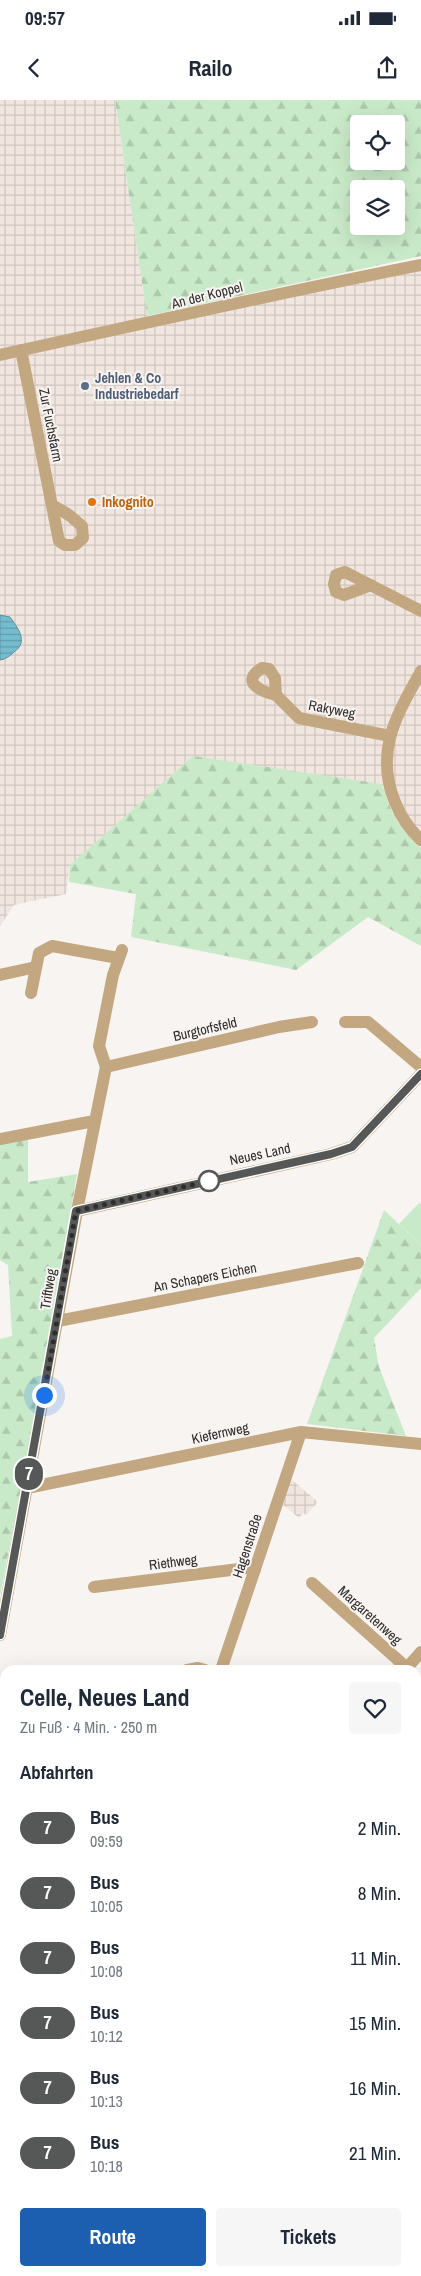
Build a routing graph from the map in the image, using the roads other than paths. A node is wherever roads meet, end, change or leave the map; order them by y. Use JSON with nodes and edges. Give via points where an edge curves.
{"nodes":[{"id":1,"x":421,"y":265,"type":"edge"},
{"id":2,"x":21,"y":350,"type":"junction"},
{"id":3,"x":0,"y":355,"type":"edge"},
{"id":4,"x":52,"y":505,"type":"dead end"},
{"id":5,"x":371,"y":586,"type":"dead end"},
{"id":6,"x":421,"y":611,"type":"edge"},
{"id":7,"x":421,"y":671,"type":"edge"},
{"id":8,"x":276,"y":695,"type":"dead end"},
{"id":9,"x":390,"y":736,"type":"junction"},
{"id":10,"x":421,"y":840,"type":"edge"},
{"id":11,"x":36,"y":967,"type":"junction"},
{"id":12,"x":0,"y":976,"type":"edge"},
{"id":13,"x":31,"y":993,"type":"dead end"},
{"id":14,"x":312,"y":1022,"type":"dead end"},
{"id":15,"x":345,"y":1022,"type":"dead end"},
{"id":16,"x":106,"y":1067,"type":"junction"},
{"id":17,"x":421,"y":1067,"type":"edge"},
{"id":18,"x":421,"y":1074,"type":"edge"},
{"id":19,"x":94,"y":1121,"type":"junction"},
{"id":20,"x":0,"y":1140,"type":"edge"},
{"id":21,"x":76,"y":1211,"type":"junction"},
{"id":22,"x":358,"y":1263,"type":"dead end"},
{"id":23,"x":58,"y":1321,"type":"junction"},
{"id":24,"x":301,"y":1432,"type":"junction"},
{"id":25,"x":421,"y":1444,"type":"edge"},
{"id":26,"x":27,"y":1488,"type":"junction"},
{"id":27,"x":255,"y":1570,"type":"junction"},
{"id":28,"x":312,"y":1583,"type":"dead end"},
{"id":29,"x":94,"y":1587,"type":"dead end"},
{"id":30,"x":0,"y":1635,"type":"edge"},
{"id":31,"x":421,"y":1652,"type":"edge"},
{"id":32,"x":223,"y":1665,"type":"edge"},
{"id":33,"x":402,"y":1665,"type":"edge"},
{"id":34,"x":410,"y":1665,"type":"edge"}],
"edges":[{"from":1,"to":2,"type":"street","name":"An der Koppel"},
{"from":2,"to":3,"type":"street","name":"An der Koppel"},
{"from":2,"to":4,"type":"street","name":"Zur Fuchsfarm"},
{"from":5,"to":6,"type":"street"},
{"from":7,"to":9,"type":"street"},
{"from":8,"to":9,"type":"street","name":"Rakyweg","via":[[299,718]]},
{"from":9,"to":10,"type":"street","via":[[386,763],[390,791],[401,816]]},
{"from":11,"to":12,"type":"street"},
{"from":11,"to":13,"type":"street"},
{"from":11,"to":16,"type":"street","name":"Triftweg","via":[[39,953],[52,946],[120,954],[112,975],[100,1046]]},
{"from":14,"to":16,"type":"street","name":"Burgtorfsfeld"},
{"from":15,"to":17,"type":"street","via":[[368,1022]]},
{"from":16,"to":19,"type":"street","name":"Triftweg"},
{"from":18,"to":21,"type":"street","name":"Neues Land","via":[[352,1147]]},
{"from":19,"to":20,"type":"street"},
{"from":19,"to":21,"type":"street","name":"Triftweg"},
{"from":21,"to":23,"type":"street","name":"Triftweg"},
{"from":22,"to":23,"type":"street","name":"An Schapers Eichen"},
{"from":23,"to":26,"type":"street","name":"Triftweg"},
{"from":24,"to":25,"type":"street","name":"Kiefernweg"},
{"from":24,"to":26,"type":"street","name":"Kiefernweg"},
{"from":24,"to":27,"type":"street","name":"Hagenstraße"},
{"from":26,"to":30,"type":"street","name":"Triftweg"},
{"from":27,"to":29,"type":"street","name":"Riethweg","via":[[247,1568]]},
{"from":27,"to":32,"type":"street","name":"Hagenstraße"},
{"from":28,"to":33,"type":"street","name":"Margaretenweg"},
{"from":31,"to":34,"type":"street"}]}
